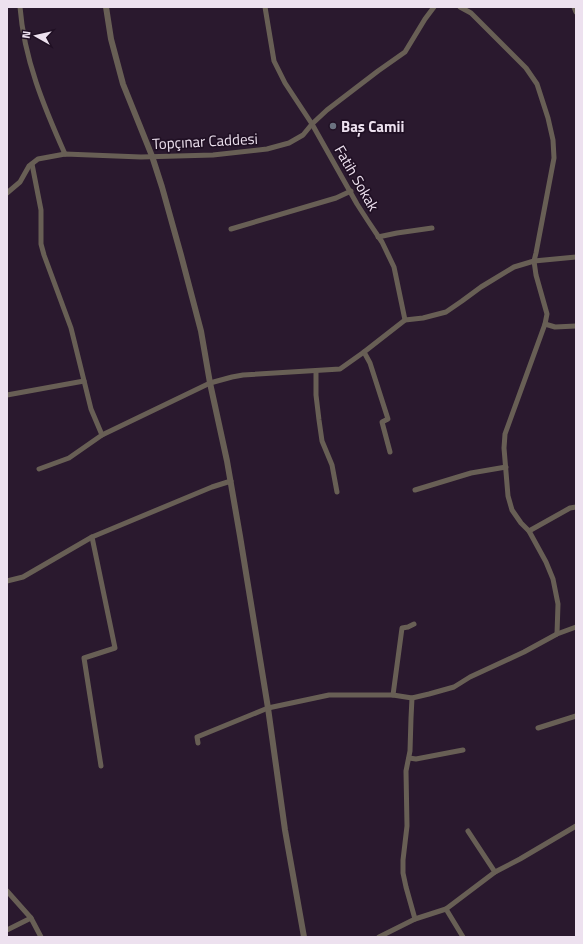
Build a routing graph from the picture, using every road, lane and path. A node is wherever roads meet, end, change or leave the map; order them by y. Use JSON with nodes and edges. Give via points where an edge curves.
{"nodes":[{"id":1,"x":20,"y":7,"type":"edge"},
{"id":2,"x":106,"y":7,"type":"edge"},
{"id":3,"x":265,"y":7,"type":"edge"},
{"id":4,"x":434,"y":7,"type":"edge"},
{"id":5,"x":460,"y":7,"type":"edge"},
{"id":6,"x":574,"y":7,"type":"edge"},
{"id":7,"x":576,"y":12,"type":"edge"},
{"id":8,"x":312,"y":124,"type":"junction"},
{"id":9,"x":65,"y":154,"type":"junction"},
{"id":10,"x":152,"y":156,"type":"junction"},
{"id":11,"x":32,"y":164,"type":"junction"},
{"id":12,"x":351,"y":191,"type":"junction"},
{"id":13,"x":7,"y":193,"type":"edge"},
{"id":14,"x":432,"y":228,"type":"dead end"},
{"id":15,"x":231,"y":229,"type":"dead end"},
{"id":16,"x":378,"y":237,"type":"junction"},
{"id":17,"x":576,"y":257,"type":"edge"},
{"id":18,"x":534,"y":261,"type":"junction"},
{"id":19,"x":405,"y":320,"type":"junction"},
{"id":20,"x":545,"y":324,"type":"junction"},
{"id":21,"x":576,"y":326,"type":"edge"},
{"id":22,"x":364,"y":352,"type":"junction"},
{"id":23,"x":316,"y":371,"type":"junction"},
{"id":24,"x":84,"y":381,"type":"junction"},
{"id":25,"x":210,"y":383,"type":"junction"},
{"id":26,"x":7,"y":396,"type":"edge"},
{"id":27,"x":102,"y":435,"type":"junction"},
{"id":28,"x":390,"y":452,"type":"dead end"},
{"id":29,"x":506,"y":468,"type":"junction"},
{"id":30,"x":39,"y":469,"type":"dead end"},
{"id":31,"x":231,"y":481,"type":"junction"},
{"id":32,"x":415,"y":490,"type":"dead end"},
{"id":33,"x":337,"y":492,"type":"dead end"},
{"id":34,"x":576,"y":507,"type":"edge"},
{"id":35,"x":529,"y":531,"type":"junction"},
{"id":36,"x":92,"y":537,"type":"junction"},
{"id":37,"x":7,"y":581,"type":"edge"},
{"id":38,"x":414,"y":624,"type":"dead end"},
{"id":39,"x":576,"y":627,"type":"edge"},
{"id":40,"x":557,"y":634,"type":"junction"},
{"id":41,"x":393,"y":695,"type":"junction"},
{"id":42,"x":412,"y":698,"type":"junction"},
{"id":43,"x":268,"y":708,"type":"junction"},
{"id":44,"x":576,"y":716,"type":"edge"},
{"id":45,"x":538,"y":728,"type":"dead end"},
{"id":46,"x":198,"y":743,"type":"dead end"},
{"id":47,"x":462,"y":750,"type":"dead end"},
{"id":48,"x":409,"y":758,"type":"junction"},
{"id":49,"x":101,"y":766,"type":"dead end"},
{"id":50,"x":576,"y":826,"type":"edge"},
{"id":51,"x":468,"y":831,"type":"dead end"},
{"id":52,"x":495,"y":872,"type":"junction"},
{"id":53,"x":7,"y":891,"type":"edge"},
{"id":54,"x":446,"y":909,"type":"junction"},
{"id":55,"x":31,"y":918,"type":"junction"},
{"id":56,"x":415,"y":919,"type":"junction"},
{"id":57,"x":7,"y":930,"type":"edge"},
{"id":58,"x":41,"y":937,"type":"edge"},
{"id":59,"x":304,"y":937,"type":"edge"},
{"id":60,"x":379,"y":937,"type":"edge"},
{"id":61,"x":462,"y":937,"type":"edge"}],
"edges":[{"from":1,"to":9,"type":"street","via":[[28,57],[46,112]]},
{"from":2,"to":10,"type":"street","via":[[111,39],[123,84]]},
{"from":3,"to":8,"type":"street","name":"Fatih Sokak","via":[[274,61]]},
{"from":4,"to":8,"type":"street","name":"Topçınar Caddesi","via":[[405,52]]},
{"from":5,"to":18,"type":"street","via":[[471,13],[526,68],[537,84],[548,118],[554,158]]},
{"from":6,"to":7,"type":"street"},
{"from":8,"to":10,"type":"street","name":"Topçınar Caddesi","via":[[302,135],[289,143],[267,149],[213,155]]},
{"from":8,"to":12,"type":"street","name":"Fatih Sokak"},
{"from":9,"to":10,"type":"street","name":"Topçınar Caddesi"},
{"from":9,"to":11,"type":"street","name":"Topçınar Caddesi","via":[[38,159]]},
{"from":10,"to":25,"type":"street","via":[[201,331]]},
{"from":11,"to":13,"type":"street","via":[[20,182]]},
{"from":11,"to":24,"type":"street","via":[[41,210],[41,244],[70,328]]},
{"from":12,"to":15,"type":"street","via":[[336,198]]},
{"from":12,"to":16,"type":"street","name":"Fatih Sokak"},
{"from":14,"to":16,"type":"street"},
{"from":16,"to":19,"type":"street","name":"Fatih Sokak","via":[[394,267]]},
{"from":17,"to":18,"type":"street"},
{"from":18,"to":19,"type":"street","via":[[514,267],[446,312]]},
{"from":18,"to":20,"type":"street","via":[[547,314]]},
{"from":19,"to":22,"type":"street"},
{"from":20,"to":21,"type":"street","via":[[555,327]]},
{"from":20,"to":29,"type":"street","via":[[505,434]]},
{"from":22,"to":23,"type":"street","via":[[340,369]]},
{"from":22,"to":28,"type":"street","via":[[388,419],[382,422]]},
{"from":23,"to":25,"type":"street","via":[[243,375]]},
{"from":23,"to":33,"type":"street","via":[[316,395],[322,441],[332,466]]},
{"from":24,"to":26,"type":"street"},
{"from":24,"to":27,"type":"street","via":[[91,409]]},
{"from":25,"to":27,"type":"street"},
{"from":25,"to":31,"type":"street"},
{"from":27,"to":30,"type":"street","via":[[69,458]]},
{"from":29,"to":32,"type":"street","via":[[471,473]]},
{"from":29,"to":35,"type":"street","via":[[512,510]]},
{"from":31,"to":36,"type":"street"},
{"from":31,"to":43,"type":"street"},
{"from":34,"to":35,"type":"street"},
{"from":35,"to":40,"type":"street","via":[[553,579],[558,604]]},
{"from":36,"to":37,"type":"street","via":[[23,577]]},
{"from":36,"to":49,"type":"street","via":[[115,648],[84,658]]},
{"from":38,"to":41,"type":"street","via":[[402,628]]},
{"from":39,"to":40,"type":"street"},
{"from":40,"to":42,"type":"street","via":[[454,686]]},
{"from":41,"to":42,"type":"street"},
{"from":41,"to":43,"type":"street","via":[[329,695]]},
{"from":42,"to":48,"type":"street"},
{"from":43,"to":46,"type":"street","via":[[197,737]]},
{"from":43,"to":59,"type":"street","via":[[285,830]]},
{"from":44,"to":45,"type":"street"},
{"from":47,"to":48,"type":"street","via":[[416,759]]},
{"from":48,"to":56,"type":"street","via":[[406,771],[407,826],[402,873]]},
{"from":50,"to":52,"type":"street"},
{"from":51,"to":52,"type":"street"},
{"from":52,"to":54,"type":"street"},
{"from":53,"to":55,"type":"street"},
{"from":54,"to":56,"type":"street"},
{"from":54,"to":61,"type":"street"},
{"from":55,"to":57,"type":"street"},
{"from":55,"to":58,"type":"street"},
{"from":56,"to":60,"type":"street"}]}
